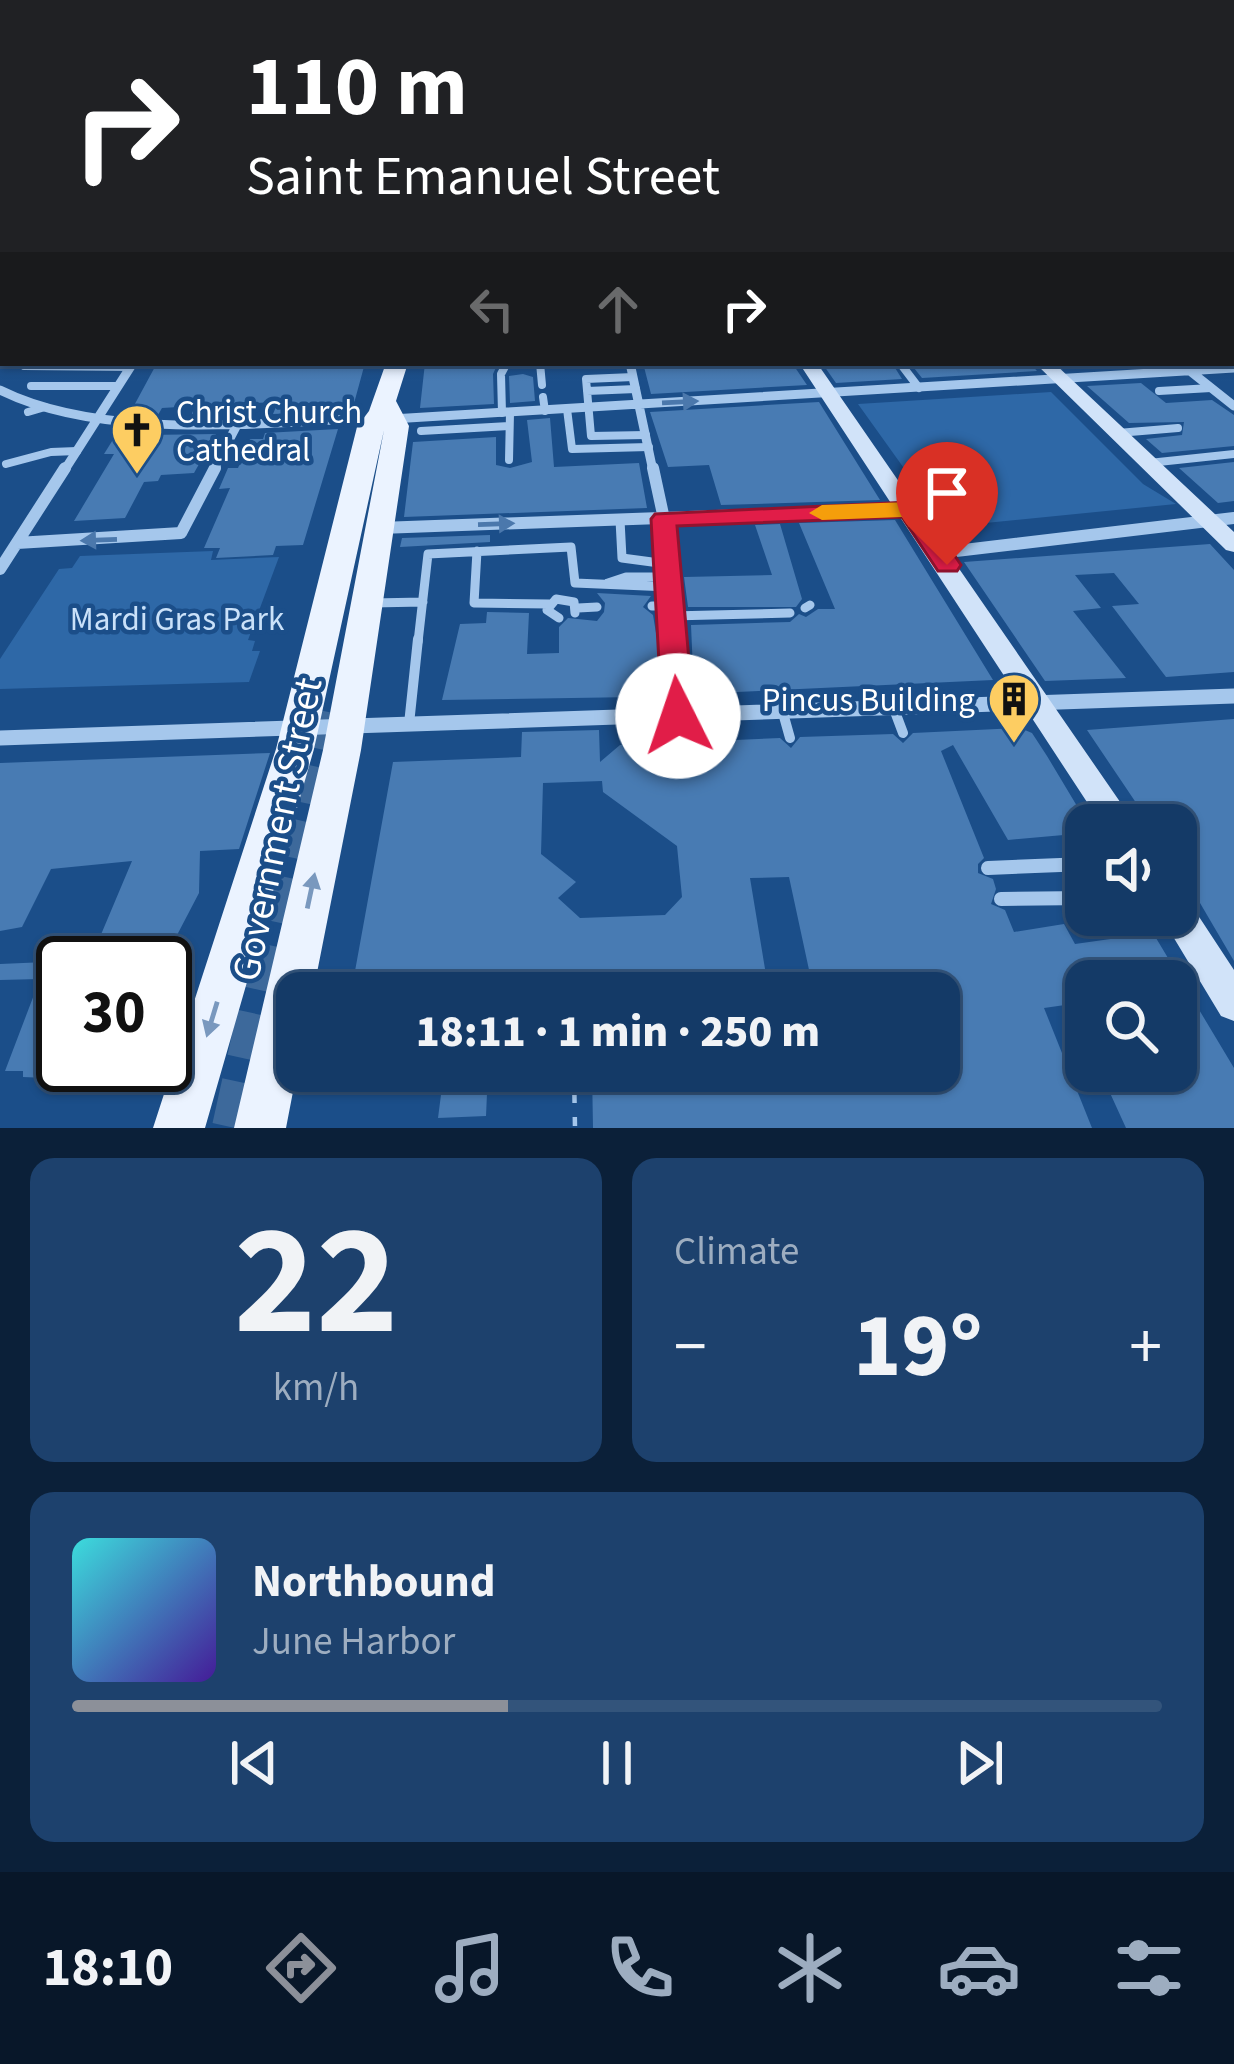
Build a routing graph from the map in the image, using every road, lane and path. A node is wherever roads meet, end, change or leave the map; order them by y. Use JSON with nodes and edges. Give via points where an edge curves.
{"nodes":[{"id":1,"x":131,"y":366,"type":"edge"},
{"id":2,"x":396,"y":366,"type":"edge"},
{"id":3,"x":505,"y":366,"type":"edge"},
{"id":4,"x":540,"y":366,"type":"edge"},
{"id":5,"x":810,"y":366,"type":"edge"},
{"id":6,"x":902,"y":366,"type":"edge"},
{"id":7,"x":1185,"y":367,"type":"edge"},
{"id":8,"x":1234,"y":368,"type":"edge"},
{"id":9,"x":1051,"y":370,"type":"edge"},
{"id":10,"x":633,"y":376,"type":"edge"},
{"id":11,"x":31,"y":386,"type":"dead end"},
{"id":12,"x":118,"y":386,"type":"junction"},
{"id":13,"x":542,"y":386,"type":"dead end"},
{"id":14,"x":919,"y":388,"type":"junction"},
{"id":15,"x":1211,"y":388,"type":"junction"},
{"id":16,"x":0,"y":390,"type":"edge"},
{"id":17,"x":1159,"y":391,"type":"dead end"},
{"id":18,"x":830,"y":394,"type":"junction"},
{"id":19,"x":543,"y":397,"type":"dead end"},
{"id":20,"x":640,"y":404,"type":"junction"},
{"id":21,"x":1234,"y":406,"type":"edge"},
{"id":22,"x":45,"y":407,"type":"junction"},
{"id":23,"x":588,"y":408,"type":"junction"},
{"id":24,"x":567,"y":410,"type":"junction"},
{"id":25,"x":545,"y":411,"type":"junction"},
{"id":26,"x":28,"y":412,"type":"dead end"},
{"id":27,"x":506,"y":413,"type":"junction"},
{"id":28,"x":99,"y":414,"type":"junction"},
{"id":29,"x":386,"y":416,"type":"junction"},
{"id":30,"x":444,"y":423,"type":"junction"},
{"id":31,"x":237,"y":425,"type":"junction"},
{"id":32,"x":509,"y":426,"type":"junction"},
{"id":33,"x":1178,"y":428,"type":"dead end"},
{"id":34,"x":1118,"y":434,"type":"junction"},
{"id":35,"x":647,"y":441,"type":"junction"},
{"id":36,"x":77,"y":451,"type":"junction"},
{"id":37,"x":1234,"y":454,"type":"edge"},
{"id":38,"x":509,"y":460,"type":"dead end"},
{"id":39,"x":1149,"y":463,"type":"junction"},
{"id":40,"x":6,"y":464,"type":"dead end"},
{"id":41,"x":910,"y":509,"type":"junction"},
{"id":42,"x":664,"y":519,"type":"junction"},
{"id":43,"x":620,"y":520,"type":"junction"},
{"id":44,"x":1223,"y":520,"type":"edge"},
{"id":45,"x":370,"y":532,"type":"junction"},
{"id":46,"x":17,"y":543,"type":"junction"},
{"id":47,"x":1234,"y":545,"type":"edge"},
{"id":48,"x":477,"y":551,"type":"junction"},
{"id":49,"x":940,"y":553,"type":"junction"},
{"id":50,"x":0,"y":569,"type":"edge"},
{"id":51,"x":668,"y":576,"type":"junction"},
{"id":52,"x":423,"y":602,"type":"junction"},
{"id":53,"x":367,"y":604,"type":"junction"},
{"id":54,"x":549,"y":604,"type":"junction"},
{"id":55,"x":652,"y":606,"type":"dead end"},
{"id":56,"x":597,"y":607,"type":"dead end"},
{"id":57,"x":671,"y":611,"type":"junction"},
{"id":58,"x":790,"y":613,"type":"dead end"},
{"id":59,"x":559,"y":618,"type":"dead end"},
{"id":60,"x":1234,"y":696,"type":"edge"},
{"id":61,"x":1039,"y":703,"type":"junction"},
{"id":62,"x":894,"y":709,"type":"junction"},
{"id":63,"x":337,"y":712,"type":"junction"},
{"id":64,"x":783,"y":713,"type":"junction"},
{"id":65,"x":678,"y":716,"type":"junction"},
{"id":66,"x":409,"y":724,"type":"junction"},
{"id":67,"x":299,"y":728,"type":"junction"},
{"id":68,"x":903,"y":734,"type":"dead end"},
{"id":69,"x":790,"y":737,"type":"dead end"},
{"id":70,"x":0,"y":738,"type":"edge"},
{"id":71,"x":1106,"y":804,"type":"edge"},
{"id":72,"x":1065,"y":865,"type":"edge"},
{"id":73,"x":988,"y":868,"type":"dead end"},
{"id":74,"x":1065,"y":898,"type":"edge"},
{"id":75,"x":1000,"y":899,"type":"dead end"},
{"id":76,"x":1192,"y":936,"type":"edge"},
{"id":77,"x":1234,"y":1003,"type":"edge"},
{"id":78,"x":574,"y":1092,"type":"edge"},
{"id":79,"x":179,"y":1128,"type":"edge"},
{"id":80,"x":260,"y":1128,"type":"edge"},
{"id":81,"x":575,"y":1128,"type":"edge"}],
"edges":[{"from":1,"to":12,"type":"street"},
{"from":2,"to":29,"type":"main road","name":"Government Street"},
{"from":3,"to":27,"type":"lane"},
{"from":4,"to":13,"type":"lane"},
{"from":5,"to":18,"type":"street"},
{"from":6,"to":14,"type":"lane"},
{"from":7,"to":8,"type":"street"},
{"from":7,"to":9,"type":"street"},
{"from":7,"to":15,"type":"street"},
{"from":9,"to":14,"type":"street"},
{"from":9,"to":34,"type":"street"},
{"from":10,"to":20,"type":"street"},
{"from":10,"to":23,"type":"lane","via":[[587,392]]},
{"from":11,"to":12,"type":"lane"},
{"from":12,"to":28,"type":"street"},
{"from":14,"to":18,"type":"street"},
{"from":15,"to":17,"type":"lane"},
{"from":15,"to":21,"type":"street"},
{"from":16,"to":22,"type":"street"},
{"from":20,"to":18,"type":"street","one_way":true},
{"from":18,"to":41,"type":"street"},
{"from":19,"to":25,"type":"lane"},
{"from":20,"to":23,"type":"street"},
{"from":20,"to":35,"type":"street"},
{"from":22,"to":26,"type":"lane"},
{"from":22,"to":28,"type":"street"},
{"from":23,"to":24,"type":"street"},
{"from":23,"to":35,"type":"lane","via":[[591,436]]},
{"from":24,"to":25,"type":"street"},
{"from":24,"to":35,"type":"lane","via":[[572,449]]},
{"from":25,"to":27,"type":"street"},
{"from":27,"to":30,"type":"street"},
{"from":27,"to":32,"type":"lane"},
{"from":28,"to":31,"type":"street"},
{"from":28,"to":36,"type":"street"},
{"from":29,"to":30,"type":"street"},
{"from":29,"to":30,"type":"lane"},
{"from":29,"to":31,"type":"street"},
{"from":29,"to":45,"type":"main road","name":"Government Street"},
{"from":29,"to":67,"type":"main road","name":"Government Street"},
{"from":30,"to":32,"type":"lane"},
{"from":31,"to":46,"type":"street","one_way":true,"via":[[181,533]]},
{"from":32,"to":38,"type":"lane"},
{"from":33,"to":34,"type":"lane"},
{"from":34,"to":39,"type":"street"},
{"from":35,"to":42,"type":"street"},
{"from":36,"to":40,"type":"lane"},
{"from":36,"to":46,"type":"street"},
{"from":37,"to":39,"type":"lane"},
{"from":39,"to":44,"type":"street"},
{"from":41,"to":42,"type":"street"},
{"from":41,"to":49,"type":"street"},
{"from":42,"to":43,"type":"street"},
{"from":42,"to":51,"type":"street"},
{"from":45,"to":43,"type":"street","one_way":true},
{"from":43,"to":51,"type":"lane","via":[[622,558]]},
{"from":44,"to":47,"type":"street"},
{"from":44,"to":49,"type":"street"},
{"from":45,"to":53,"type":"main road","name":"Government Street"},
{"from":45,"to":63,"type":"main road","name":"Government Street"},
{"from":46,"to":50,"type":"street"},
{"from":48,"to":51,"type":"lane","via":[[571,547],[574,584]]},
{"from":48,"to":52,"type":"lane","via":[[428,554]]},
{"from":48,"to":54,"type":"lane","via":[[474,603]]},
{"from":49,"to":61,"type":"street"},
{"from":51,"to":57,"type":"street"},
{"from":52,"to":53,"type":"lane"},
{"from":52,"to":66,"type":"lane"},
{"from":53,"to":63,"type":"main road","name":"Government Street"},
{"from":54,"to":56,"type":"lane","via":[[566,598],[576,611]]},
{"from":54,"to":59,"type":"lane","via":[[548,613]]},
{"from":55,"to":57,"type":"lane"},
{"from":57,"to":58,"type":"lane"},
{"from":57,"to":65,"type":"street"},
{"from":60,"to":61,"type":"street"},
{"from":61,"to":62,"type":"street"},
{"from":61,"to":71,"type":"street"},
{"from":62,"to":64,"type":"street"},
{"from":62,"to":68,"type":"lane"},
{"from":63,"to":66,"type":"street"},
{"from":63,"to":67,"type":"street"},
{"from":80,"to":63,"type":"main road","name":"Government Street","one_way":true},
{"from":64,"to":65,"type":"street"},
{"from":64,"to":69,"type":"lane"},
{"from":65,"to":66,"type":"street"},
{"from":67,"to":70,"type":"street"},
{"from":67,"to":79,"type":"main road","name":"Government Street","one_way":true},
{"from":72,"to":73,"type":"lane"},
{"from":74,"to":75,"type":"lane"},
{"from":76,"to":77,"type":"street"},
{"from":78,"to":81,"type":"path"}]}
